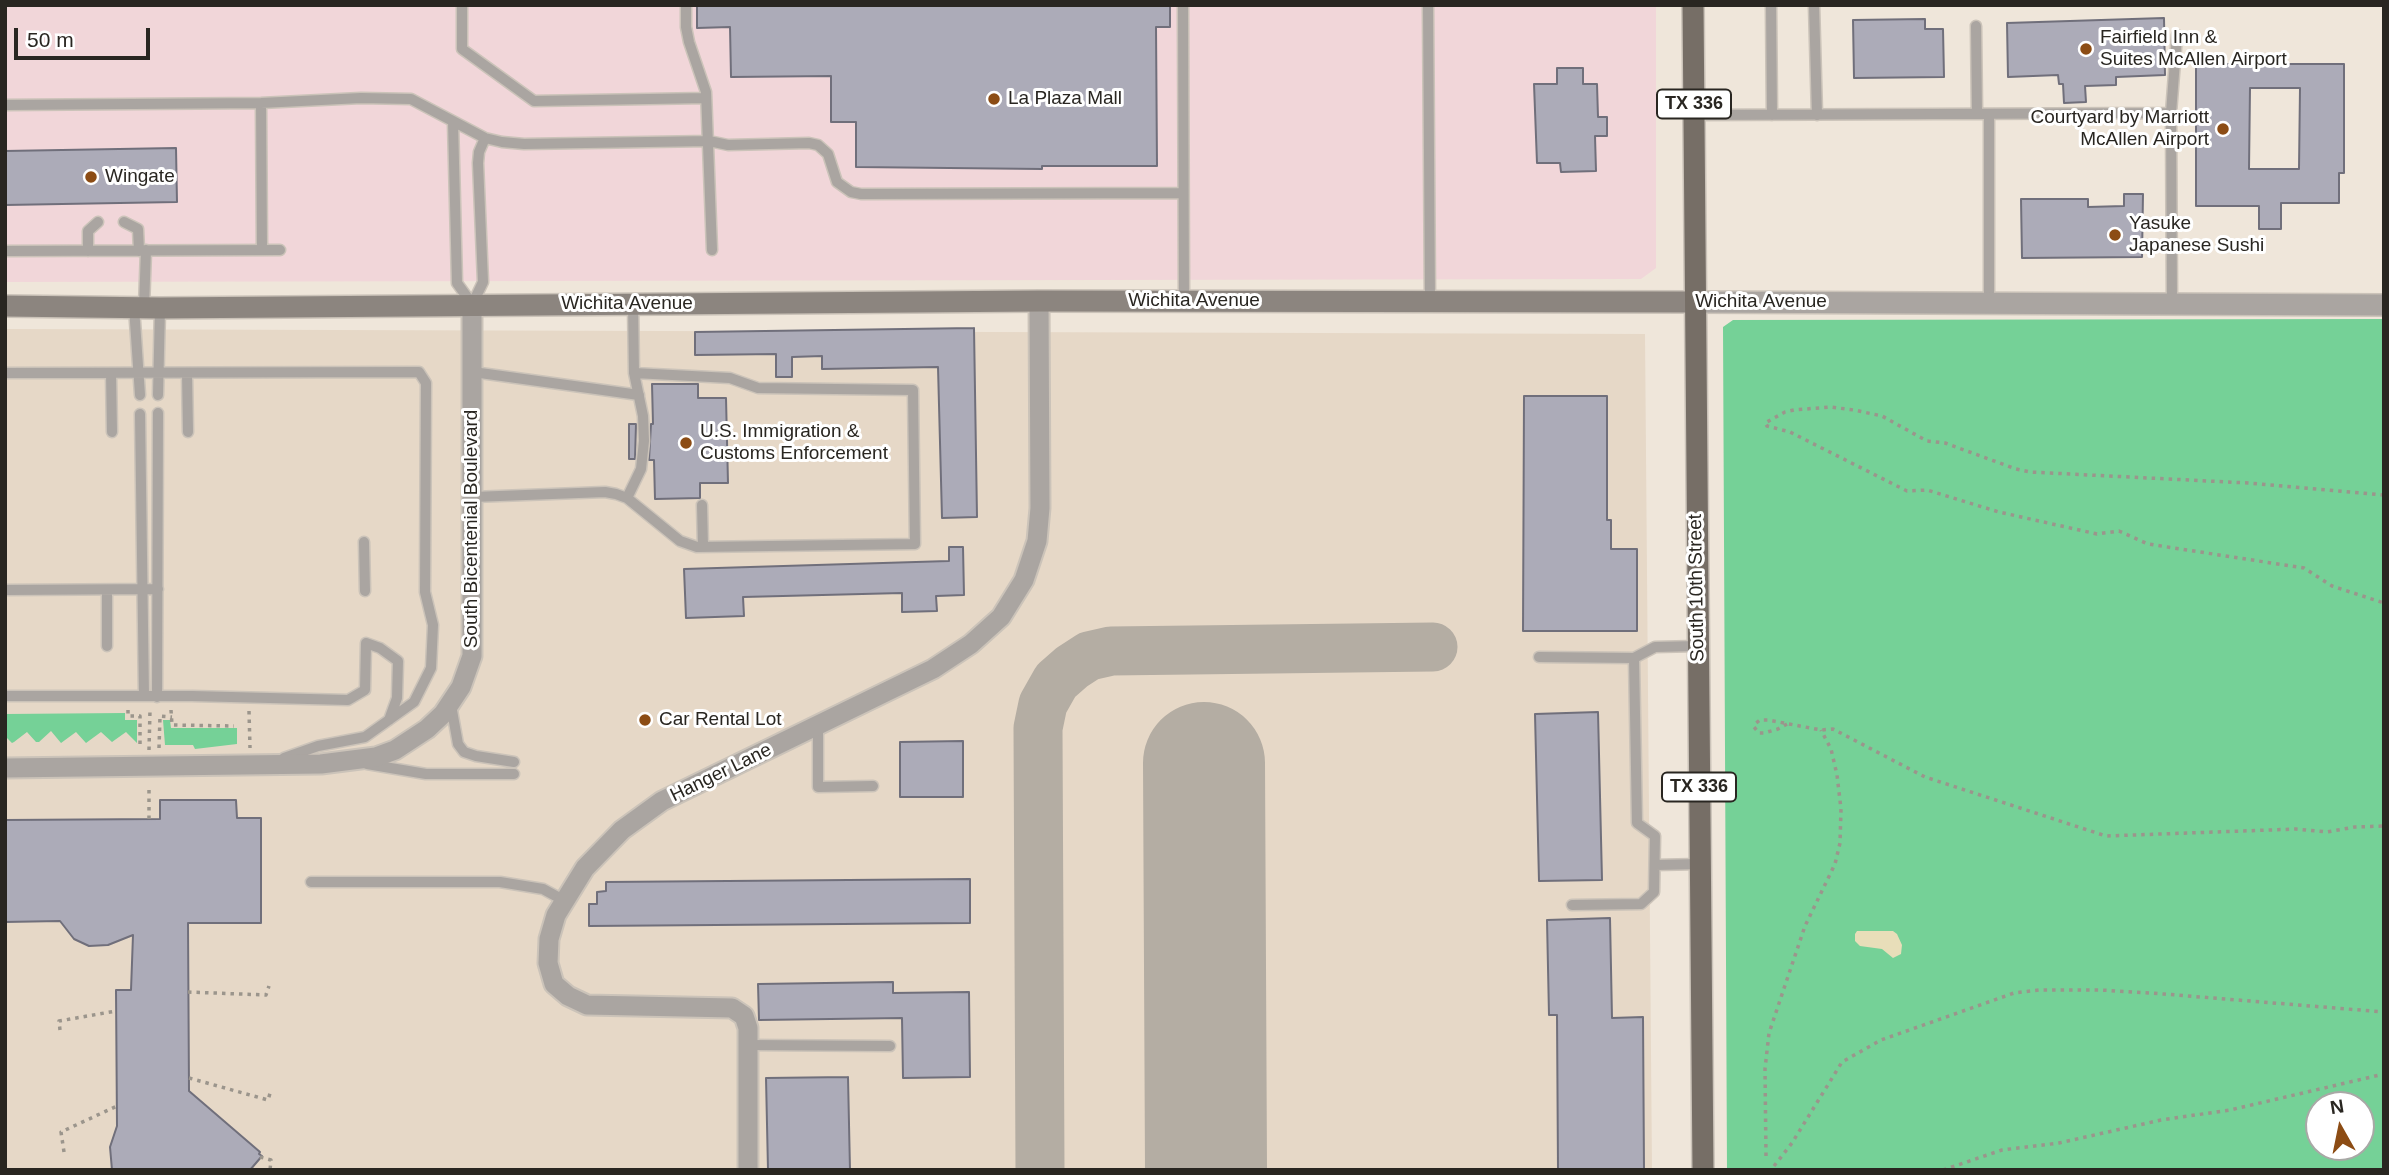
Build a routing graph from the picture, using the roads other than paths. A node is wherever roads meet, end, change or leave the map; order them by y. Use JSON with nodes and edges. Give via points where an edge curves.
{"nodes":[{"id":1,"x":462,"y":5,"type":"edge"},
{"id":2,"x":686,"y":5,"type":"edge"},
{"id":3,"x":1183,"y":5,"type":"edge"},
{"id":4,"x":1428,"y":5,"type":"edge"},
{"id":5,"x":1693,"y":5,"type":"edge"},
{"id":6,"x":1771,"y":5,"type":"edge"},
{"id":7,"x":1814,"y":5,"type":"edge"},
{"id":8,"x":1976,"y":26,"type":"dead end"},
{"id":9,"x":2177,"y":36,"type":"dead end"},
{"id":10,"x":706,"y":98,"type":"junction"},
{"id":11,"x":261,"y":103,"type":"junction"},
{"id":12,"x":5,"y":105,"type":"edge"},
{"id":13,"x":2171,"y":113,"type":"junction"},
{"id":14,"x":1817,"y":114,"type":"junction"},
{"id":15,"x":1977,"y":114,"type":"junction"},
{"id":16,"x":1989,"y":114,"type":"junction"},
{"id":17,"x":1694,"y":115,"type":"junction"},
{"id":18,"x":1772,"y":115,"type":"junction"},
{"id":19,"x":453,"y":122,"type":"junction"},
{"id":20,"x":485,"y":138,"type":"junction"},
{"id":21,"x":709,"y":141,"type":"junction"},
{"id":22,"x":1184,"y":193,"type":"junction"},
{"id":23,"x":98,"y":222,"type":"dead end"},
{"id":24,"x":124,"y":222,"type":"dead end"},
{"id":25,"x":262,"y":250,"type":"junction"},
{"id":26,"x":280,"y":250,"type":"dead end"},
{"id":27,"x":712,"y":250,"type":"dead end"},
{"id":28,"x":5,"y":251,"type":"edge"},
{"id":29,"x":88,"y":251,"type":"junction"},
{"id":30,"x":142,"y":251,"type":"junction"},
{"id":31,"x":1039,"y":301,"type":"junction"},
{"id":32,"x":1184,"y":302,"type":"junction"},
{"id":33,"x":1430,"y":302,"type":"junction"},
{"id":34,"x":1694,"y":302,"type":"junction"},
{"id":35,"x":633,"y":303,"type":"junction"},
{"id":36,"x":1989,"y":303,"type":"junction"},
{"id":37,"x":472,"y":304,"type":"junction"},
{"id":38,"x":2172,"y":304,"type":"junction"},
{"id":39,"x":2384,"y":304,"type":"edge"},
{"id":40,"x":5,"y":306,"type":"edge"},
{"id":41,"x":146,"y":307,"type":"junction"},
{"id":42,"x":473,"y":372,"type":"junction"},
{"id":43,"x":5,"y":373,"type":"edge"},
{"id":44,"x":111,"y":373,"type":"junction"},
{"id":45,"x":140,"y":373,"type":"junction"},
{"id":46,"x":159,"y":373,"type":"junction"},
{"id":47,"x":187,"y":373,"type":"junction"},
{"id":48,"x":634,"y":373,"type":"junction"},
{"id":49,"x":140,"y":395,"type":"dead end"},
{"id":50,"x":158,"y":395,"type":"dead end"},
{"id":51,"x":639,"y":395,"type":"junction"},
{"id":52,"x":158,"y":413,"type":"dead end"},
{"id":53,"x":141,"y":414,"type":"dead end"},
{"id":54,"x":112,"y":432,"type":"dead end"},
{"id":55,"x":188,"y":432,"type":"dead end"},
{"id":56,"x":473,"y":497,"type":"junction"},
{"id":57,"x":627,"y":498,"type":"junction"},
{"id":58,"x":702,"y":505,"type":"dead end"},
{"id":59,"x":142,"y":541,"type":"junction"},
{"id":60,"x":158,"y":541,"type":"junction"},
{"id":61,"x":365,"y":542,"type":"dead end"},
{"id":62,"x":703,"y":547,"type":"junction"},
{"id":63,"x":158,"y":589,"type":"junction"},
{"id":64,"x":5,"y":590,"type":"edge"},
{"id":65,"x":107,"y":590,"type":"junction"},
{"id":66,"x":142,"y":590,"type":"junction"},
{"id":67,"x":365,"y":591,"type":"dead end"},
{"id":68,"x":107,"y":646,"type":"dead end"},
{"id":69,"x":143,"y":646,"type":"junction"},
{"id":70,"x":157,"y":646,"type":"junction"},
{"id":71,"x":1697,"y":646,"type":"junction"},
{"id":72,"x":1539,"y":657,"type":"dead end"},
{"id":73,"x":1634,"y":658,"type":"junction"},
{"id":74,"x":5,"y":696,"type":"edge"},
{"id":75,"x":144,"y":696,"type":"junction"},
{"id":76,"x":157,"y":697,"type":"junction"},
{"id":77,"x":451,"y":704,"type":"junction"},
{"id":78,"x":389,"y":720,"type":"junction"},
{"id":79,"x":818,"y":725,"type":"junction"},
{"id":80,"x":346,"y":761,"type":"junction"},
{"id":81,"x":514,"y":762,"type":"dead end"},
{"id":82,"x":264,"y":766,"type":"junction"},
{"id":83,"x":5,"y":768,"type":"edge"},
{"id":84,"x":514,"y":774,"type":"dead end"},
{"id":85,"x":873,"y":786,"type":"dead end"},
{"id":86,"x":1700,"y":864,"type":"junction"},
{"id":87,"x":1655,"y":865,"type":"junction"},
{"id":88,"x":310,"y":882,"type":"dead end"},
{"id":89,"x":565,"y":901,"type":"junction"},
{"id":90,"x":1572,"y":905,"type":"dead end"},
{"id":91,"x":748,"y":1045,"type":"junction"},
{"id":92,"x":890,"y":1046,"type":"dead end"},
{"id":93,"x":748,"y":1170,"type":"edge"},
{"id":94,"x":1703,"y":1170,"type":"edge"}],
"edges":[{"from":1,"to":10,"type":"lane","via":[[462,50],[534,101]]},
{"from":2,"to":10,"type":"lane","via":[[689,42]]},
{"from":3,"to":22,"type":"lane"},
{"from":4,"to":33,"type":"lane"},
{"from":5,"to":17,"type":"main road","name":"South 10th Street","number":"TX 336"},
{"from":6,"to":18,"type":"lane"},
{"from":7,"to":14,"type":"lane"},
{"from":8,"to":15,"type":"lane"},
{"from":9,"to":13,"type":"lane"},
{"from":10,"to":21,"type":"lane"},
{"from":11,"to":12,"type":"lane"},
{"from":11,"to":19,"type":"lane","via":[[411,99]]},
{"from":11,"to":25,"type":"lane"},
{"from":13,"to":16,"type":"lane"},
{"from":13,"to":38,"type":"lane"},
{"from":14,"to":15,"type":"lane"},
{"from":14,"to":18,"type":"lane"},
{"from":15,"to":16,"type":"lane"},
{"from":16,"to":36,"type":"lane"},
{"from":17,"to":18,"type":"lane"},
{"from":17,"to":34,"type":"main road","name":"South 10th Street","number":"TX 336"},
{"from":19,"to":20,"type":"lane"},
{"from":19,"to":37,"type":"lane","via":[[457,283]]},
{"from":20,"to":21,"type":"lane","via":[[524,144]]},
{"from":20,"to":37,"type":"lane","via":[[478,163],[483,282]]},
{"from":21,"to":22,"type":"lane","via":[[818,145],[828,154],[837,182],[861,194]]},
{"from":21,"to":27,"type":"lane"},
{"from":22,"to":32,"type":"lane"},
{"from":23,"to":29,"type":"lane","via":[[88,231]]},
{"from":24,"to":30,"type":"lane","via":[[138,229]]},
{"from":25,"to":26,"type":"lane"},
{"from":25,"to":30,"type":"lane"},
{"from":28,"to":29,"type":"lane"},
{"from":29,"to":30,"type":"lane"},
{"from":30,"to":41,"type":"lane"},
{"from":31,"to":32,"type":"main road","name":"Wichita Avenue"},
{"from":31,"to":35,"type":"main road","name":"Wichita Avenue"},
{"from":31,"to":79,"type":"street","name":"Hanger Lane","via":[[1040,508],[1037,541],[1024,580],[1001,617],[971,644],[933,669]]},
{"from":32,"to":33,"type":"main road","name":"Wichita Avenue"},
{"from":33,"to":34,"type":"main road","name":"Wichita Avenue"},
{"from":34,"to":36,"type":"street","name":"Wichita Avenue"},
{"from":34,"to":71,"type":"main road","name":"South 10th Street","number":"TX 336"},
{"from":35,"to":37,"type":"main road","name":"Wichita Avenue"},
{"from":35,"to":48,"type":"lane"},
{"from":36,"to":38,"type":"street","name":"Wichita Avenue"},
{"from":37,"to":41,"type":"main road","name":"Wichita Avenue"},
{"from":37,"to":42,"type":"street","name":"South Bicentenial Boulevard"},
{"from":38,"to":39,"type":"street","name":"Wichita Avenue"},
{"from":40,"to":41,"type":"main road","name":"Wichita Avenue"},
{"from":41,"to":45,"type":"lane"},
{"from":41,"to":46,"type":"lane"},
{"from":42,"to":51,"type":"lane"},
{"from":42,"to":56,"type":"street","name":"South Bicentenial Boulevard"},
{"from":43,"to":44,"type":"lane"},
{"from":44,"to":45,"type":"lane"},
{"from":44,"to":54,"type":"lane"},
{"from":45,"to":46,"type":"lane"},
{"from":45,"to":49,"type":"lane"},
{"from":46,"to":47,"type":"lane"},
{"from":46,"to":50,"type":"lane"},
{"from":47,"to":55,"type":"lane"},
{"from":47,"to":78,"type":"lane","via":[[419,372],[426,383],[425,593],[433,625],[430,668],[414,702]]},
{"from":48,"to":51,"type":"lane"},
{"from":48,"to":62,"type":"lane","via":[[730,378],[758,388],[913,390],[915,544]]},
{"from":51,"to":57,"type":"lane","via":[[644,441],[640,469]]},
{"from":52,"to":60,"type":"lane"},
{"from":53,"to":59,"type":"lane"},
{"from":56,"to":57,"type":"lane","via":[[606,492]]},
{"from":56,"to":77,"type":"street","name":"South Bicentenial Boulevard","via":[[472,656]]},
{"from":57,"to":62,"type":"lane","via":[[680,541]]},
{"from":58,"to":62,"type":"lane"},
{"from":59,"to":60,"type":"lane"},
{"from":59,"to":66,"type":"lane"},
{"from":60,"to":63,"type":"lane"},
{"from":61,"to":67,"type":"lane"},
{"from":63,"to":66,"type":"lane"},
{"from":63,"to":70,"type":"lane"},
{"from":64,"to":65,"type":"lane"},
{"from":65,"to":66,"type":"lane"},
{"from":65,"to":68,"type":"lane"},
{"from":66,"to":69,"type":"lane"},
{"from":69,"to":70,"type":"lane"},
{"from":69,"to":75,"type":"lane"},
{"from":70,"to":76,"type":"lane"},
{"from":71,"to":73,"type":"lane","via":[[1655,647]]},
{"from":71,"to":86,"type":"main road","name":"South 10th Street","number":"TX 336"},
{"from":72,"to":73,"type":"lane"},
{"from":73,"to":87,"type":"lane","via":[[1637,823],[1655,836]]},
{"from":74,"to":75,"type":"lane"},
{"from":75,"to":76,"type":"lane"},
{"from":76,"to":78,"type":"lane","via":[[348,700],[365,690],[366,643],[398,662],[397,698]]},
{"from":77,"to":80,"type":"street","name":"South Bicentenial Boulevard","via":[[427,729],[394,750]]},
{"from":77,"to":81,"type":"lane","via":[[457,744],[464,752]]},
{"from":78,"to":82,"type":"lane","via":[[365,737],[318,746]]},
{"from":79,"to":85,"type":"lane","via":[[818,787]]},
{"from":79,"to":89,"type":"street","name":"Hanger Lane","via":[[662,801],[622,830],[585,868]]},
{"from":80,"to":82,"type":"street","name":"South Bicentenial Boulevard"},
{"from":80,"to":84,"type":"lane","via":[[426,774]]},
{"from":82,"to":83,"type":"street","name":"South Bicentenial Boulevard"},
{"from":86,"to":87,"type":"lane"},
{"from":86,"to":94,"type":"main road","name":"South 10th Street","number":"TX 336"},
{"from":87,"to":90,"type":"lane","via":[[1654,892],[1641,904]]},
{"from":88,"to":89,"type":"lane","via":[[500,882],[542,890]]},
{"from":89,"to":91,"type":"street","name":"Hanger Lane","via":[[549,939],[548,963],[554,984],[568,996],[587,1005],[732,1008],[744,1016]]},
{"from":91,"to":92,"type":"lane"},
{"from":91,"to":93,"type":"street","name":"Hanger Lane"}]}
